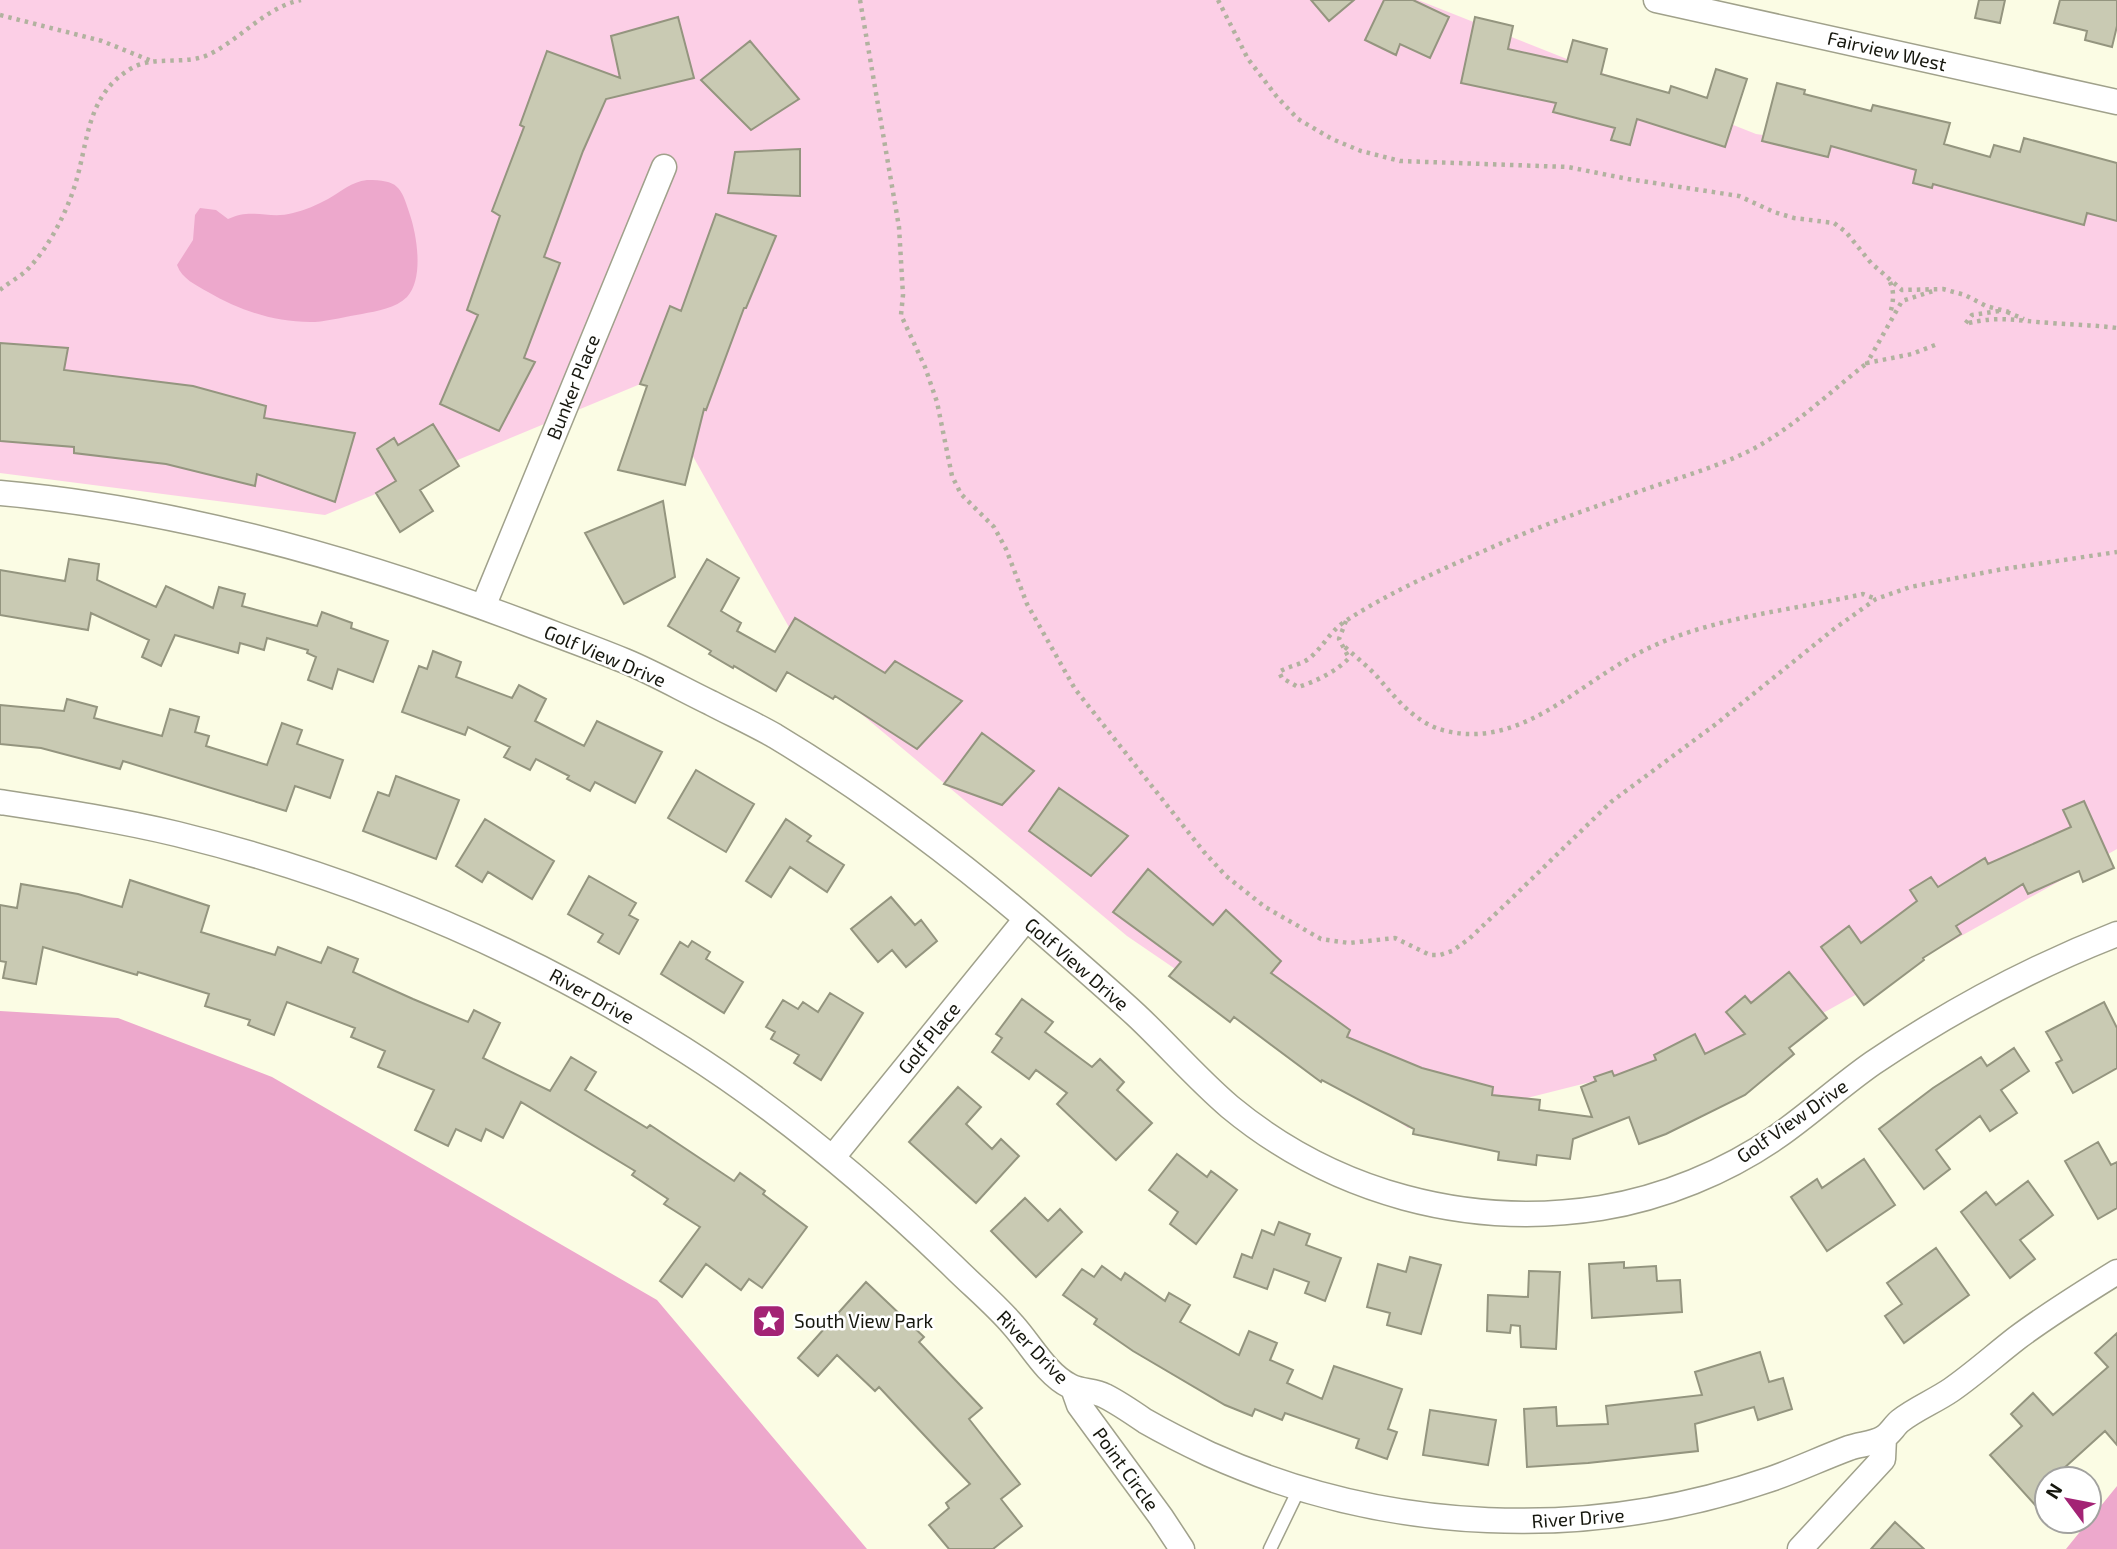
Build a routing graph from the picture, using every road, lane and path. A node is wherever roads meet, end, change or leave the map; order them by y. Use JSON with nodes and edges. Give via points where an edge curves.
{"nodes":[{"id":1,"x":301,"y":0,"type":"edge"},
{"id":2,"x":860,"y":0,"type":"edge"},
{"id":3,"x":1218,"y":0,"type":"edge"},
{"id":4,"x":1656,"y":0,"type":"edge"},
{"id":5,"x":0,"y":15,"type":"edge"},
{"id":6,"x":155,"y":62,"type":"junction"},
{"id":7,"x":2117,"y":103,"type":"edge"},
{"id":8,"x":664,"y":167,"type":"dead end"},
{"id":9,"x":1888,"y":278,"type":"junction"},
{"id":10,"x":1940,"y":289,"type":"junction"},
{"id":11,"x":0,"y":290,"type":"edge"},
{"id":12,"x":2009,"y":312,"type":"junction"},
{"id":13,"x":2024,"y":319,"type":"junction"},
{"id":14,"x":1889,"y":323,"type":"junction"},
{"id":15,"x":2117,"y":328,"type":"edge"},
{"id":16,"x":1935,"y":345,"type":"dead end"},
{"id":17,"x":1867,"y":363,"type":"junction"},
{"id":18,"x":0,"y":493,"type":"edge"},
{"id":19,"x":2117,"y":552,"type":"edge"},
{"id":20,"x":1876,"y":599,"type":"junction"},
{"id":21,"x":482,"y":607,"type":"junction"},
{"id":22,"x":1346,"y":621,"type":"junction"},
{"id":23,"x":1345,"y":647,"type":"junction"},
{"id":24,"x":0,"y":802,"type":"edge"},
{"id":25,"x":1026,"y":919,"type":"junction"},
{"id":26,"x":2117,"y":934,"type":"edge"},
{"id":27,"x":833,"y":1157,"type":"junction"},
{"id":28,"x":2117,"y":1272,"type":"edge"},
{"id":29,"x":1073,"y":1388,"type":"junction"},
{"id":30,"x":1884,"y":1438,"type":"junction"},
{"id":31,"x":1300,"y":1488,"type":"junction"},
{"id":32,"x":1182,"y":1549,"type":"edge"},
{"id":33,"x":1270,"y":1549,"type":"edge"},
{"id":34,"x":1800,"y":1549,"type":"edge"}],
"edges":[{"from":1,"to":6,"type":"path","via":[[285,3],[205,57]]},
{"from":2,"to":20,"type":"path","via":[[899,227],[901,314],[937,402],[952,475],[961,494],[994,527],[1027,604],[1075,689],[1226,877],[1297,927],[1321,939],[1349,943],[1395,938],[1430,955],[1452,951],[1611,802]]},
{"from":3,"to":9,"type":"path","via":[[1248,59],[1277,97],[1298,119],[1332,139],[1400,161],[1568,167],[1739,195],[1794,218],[1834,223]]},
{"from":4,"to":7,"type":"street","name":"Fairview West"},
{"from":5,"to":6,"type":"path","via":[[102,41]]},
{"from":6,"to":11,"type":"path","via":[[135,66],[113,82],[101,99],[88,126],[63,214],[26,270]]},
{"from":8,"to":21,"type":"street","name":"Bunker Place"},
{"from":9,"to":10,"type":"path","via":[[1902,290]]},
{"from":9,"to":14,"type":"path","via":[[1893,289]]},
{"from":10,"to":12,"type":"path"},
{"from":10,"to":14,"type":"path","via":[[1902,302]]},
{"from":12,"to":13,"type":"path"},
{"from":12,"to":13,"type":"path","via":[[1989,311],[1972,316],[1965,324],[1989,318]]},
{"from":13,"to":15,"type":"path"},
{"from":14,"to":17,"type":"path"},
{"from":16,"to":17,"type":"path"},
{"from":17,"to":22,"type":"path","via":[[1752,450],[1488,548]]},
{"from":18,"to":21,"type":"street","name":"Golf View Drive","via":[[216,528],[374,570]]},
{"from":19,"to":20,"type":"path","via":[[1910,587]]},
{"from":20,"to":23,"type":"path","via":[[1863,594],[1671,639],[1629,658],[1563,702],[1498,733],[1470,735],[1427,724]]},
{"from":21,"to":25,"type":"street","name":"Golf View Drive","via":[[630,663],[771,734],[904,820]]},
{"from":22,"to":23,"type":"path","via":[[1339,639]]},
{"from":22,"to":23,"type":"path","via":[[1313,655],[1279,672],[1297,687],[1310,683],[1344,663],[1349,657]]},
{"from":24,"to":27,"type":"street","name":"River Drive","via":[[83,814],[264,857],[439,920],[558,977],[685,1050]]},
{"from":25,"to":26,"type":"street","name":"Golf View Drive","via":[[1230,1107],[1274,1140],[1330,1171],[1380,1191],[1441,1208],[1496,1214],[1604,1208],[1681,1186],[1730,1165],[1777,1137],[1931,1025],[1996,988]]},
{"from":25,"to":27,"type":"street","name":"Golf Place"},
{"from":27,"to":29,"type":"street","name":"River Drive","via":[[905,1220],[1012,1324],[1049,1369]]},
{"from":28,"to":30,"type":"street","name":"River Drive","via":[[2073,1298],[1951,1390],[1898,1423]]},
{"from":29,"to":31,"type":"street","name":"River Drive","via":[[1099,1392],[1209,1454]]},
{"from":29,"to":32,"type":"street","name":"Point Circle","via":[[1079,1405]]},
{"from":30,"to":31,"type":"street","name":"River Drive","via":[[1856,1444],[1739,1490],[1666,1508],[1569,1520],[1459,1519],[1396,1511]]},
{"from":30,"to":34,"type":"street","via":[[1883,1460]]},
{"from":31,"to":33,"type":"lane"}]}
